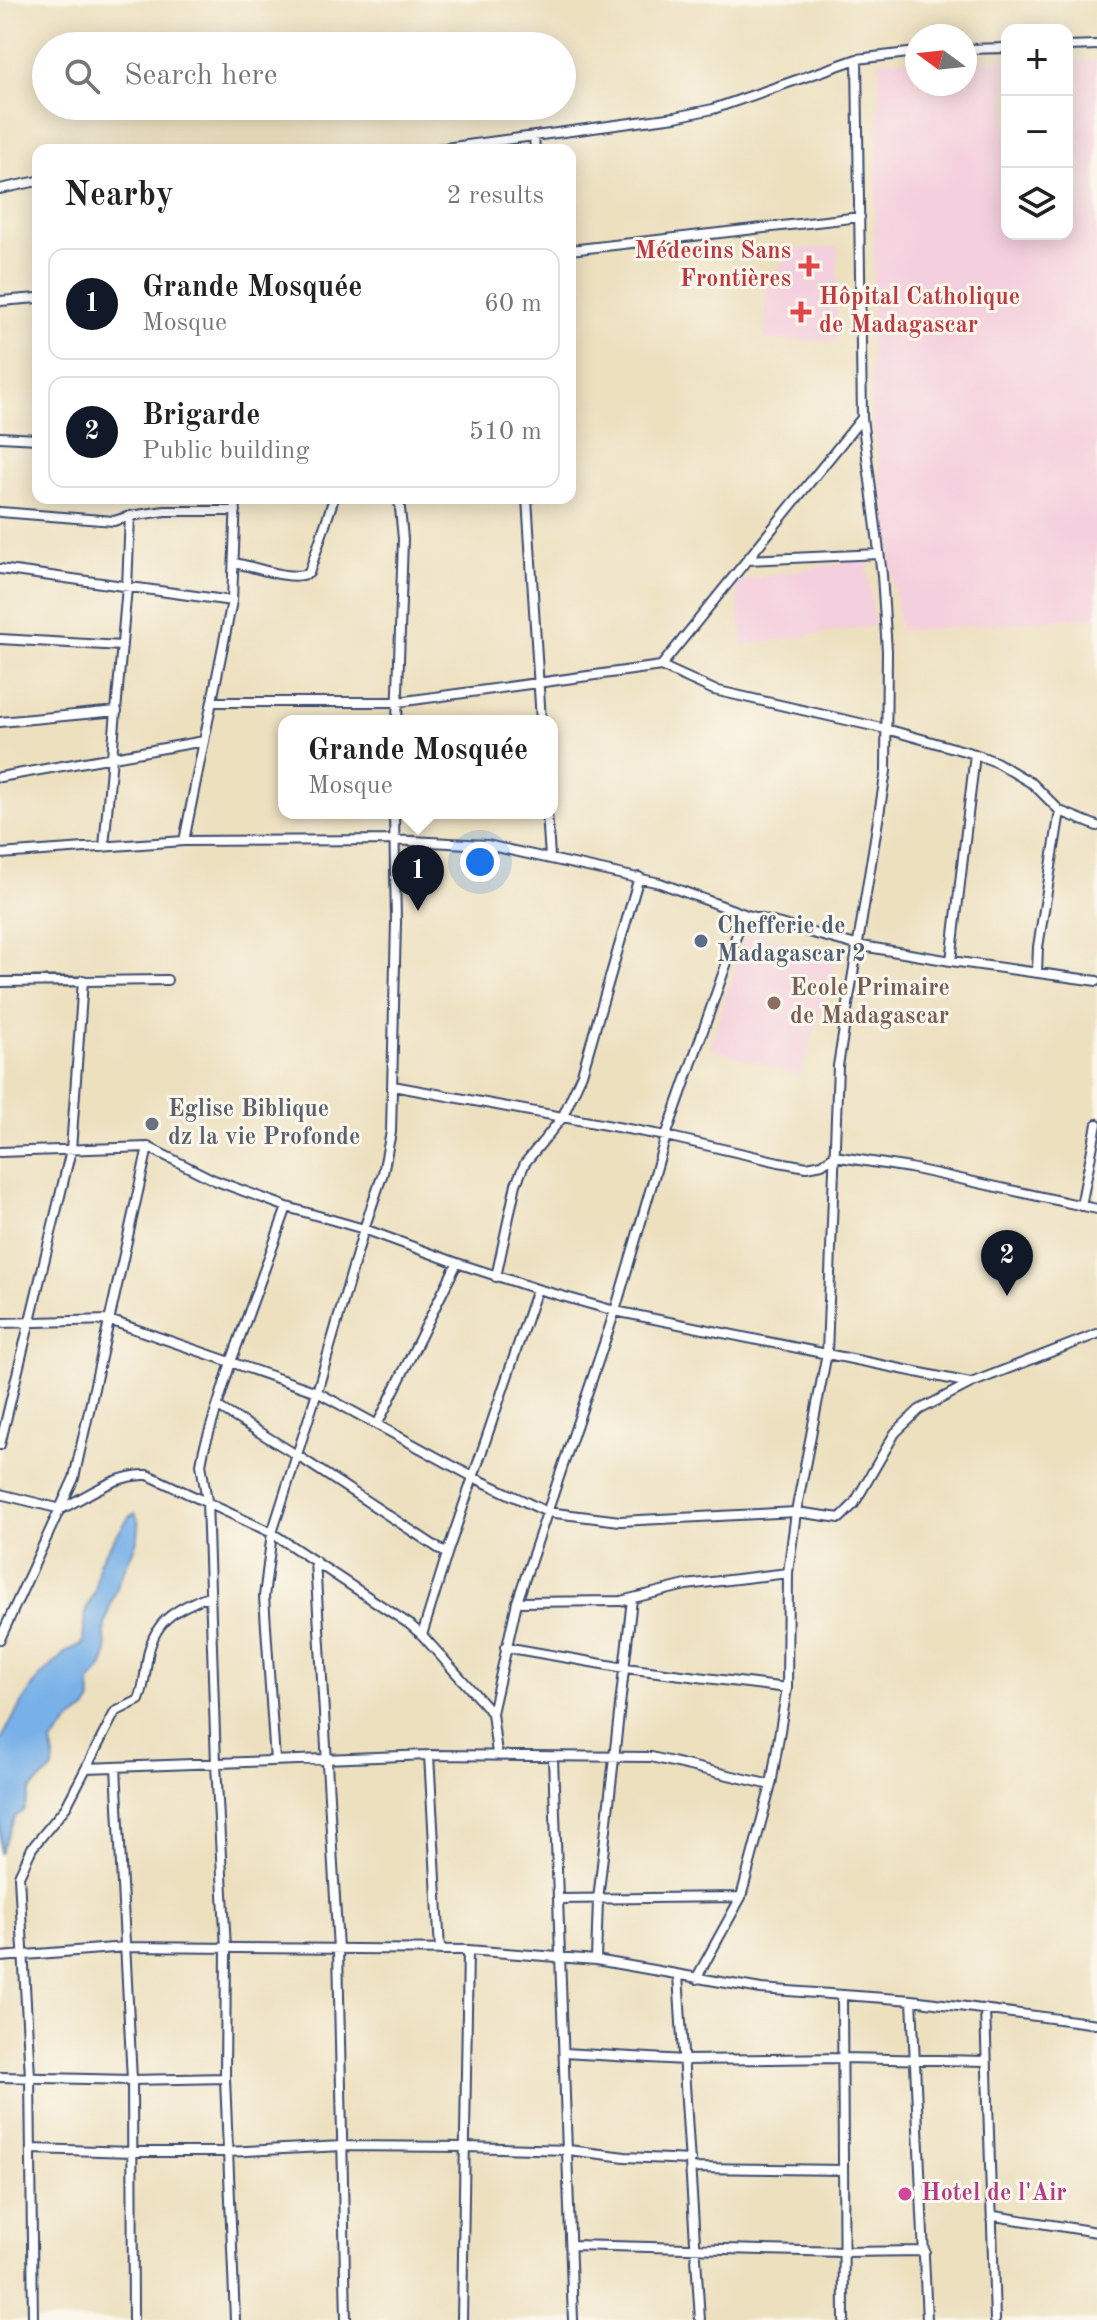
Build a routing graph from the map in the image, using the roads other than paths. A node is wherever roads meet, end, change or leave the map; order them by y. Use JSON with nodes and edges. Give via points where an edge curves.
{"nodes":[{"id":1,"x":1097,"y":45,"type":"edge"},
{"id":2,"x":1073,"y":46,"type":"edge"},
{"id":3,"x":1001,"y":48,"type":"edge"},
{"id":4,"x":977,"y":49,"type":"edge"},
{"id":5,"x":905,"y":53,"type":"edge"},
{"id":6,"x":857,"y":59,"type":"junction"},
{"id":7,"x":534,"y":137,"type":"junction"},
{"id":8,"x":478,"y":144,"type":"edge"},
{"id":9,"x":535,"y":144,"type":"edge"},
{"id":10,"x":32,"y":182,"type":"edge"},
{"id":11,"x":0,"y":189,"type":"edge"},
{"id":12,"x":860,"y":217,"type":"junction"},
{"id":13,"x":576,"y":249,"type":"edge"},
{"id":14,"x":32,"y":298,"type":"edge"},
{"id":15,"x":0,"y":301,"type":"edge"},
{"id":16,"x":862,"y":418,"type":"junction"},
{"id":17,"x":0,"y":437,"type":"edge"},
{"id":18,"x":32,"y":439,"type":"edge"},
{"id":19,"x":236,"y":504,"type":"edge"},
{"id":20,"x":332,"y":504,"type":"edge"},
{"id":21,"x":400,"y":504,"type":"edge"},
{"id":22,"x":527,"y":504,"type":"edge"},
{"id":23,"x":236,"y":511,"type":"junction"},
{"id":24,"x":0,"y":512,"type":"edge"},
{"id":25,"x":130,"y":516,"type":"junction"},
{"id":26,"x":879,"y":554,"type":"junction"},
{"id":27,"x":748,"y":560,"type":"junction"},
{"id":28,"x":234,"y":563,"type":"junction"},
{"id":29,"x":0,"y":569,"type":"edge"},
{"id":30,"x":127,"y":587,"type":"junction"},
{"id":31,"x":232,"y":601,"type":"junction"},
{"id":32,"x":0,"y":639,"type":"edge"},
{"id":33,"x":122,"y":646,"type":"junction"},
{"id":34,"x":661,"y":666,"type":"junction"},
{"id":35,"x":539,"y":684,"type":"junction"},
{"id":36,"x":214,"y":702,"type":"junction"},
{"id":37,"x":398,"y":702,"type":"junction"},
{"id":38,"x":117,"y":711,"type":"junction"},
{"id":39,"x":397,"y":715,"type":"edge"},
{"id":40,"x":541,"y":715,"type":"edge"},
{"id":41,"x":0,"y":722,"type":"edge"},
{"id":42,"x":886,"y":729,"type":"junction"},
{"id":43,"x":204,"y":741,"type":"junction"},
{"id":44,"x":975,"y":754,"type":"junction"},
{"id":45,"x":113,"y":757,"type":"junction"},
{"id":46,"x":0,"y":777,"type":"edge"},
{"id":47,"x":1060,"y":811,"type":"junction"},
{"id":48,"x":394,"y":819,"type":"edge"},
{"id":49,"x":547,"y":819,"type":"edge"},
{"id":50,"x":1097,"y":826,"type":"edge"},
{"id":51,"x":393,"y":840,"type":"junction"},
{"id":52,"x":184,"y":841,"type":"junction"},
{"id":53,"x":104,"y":847,"type":"junction"},
{"id":54,"x":0,"y":854,"type":"edge"},
{"id":55,"x":550,"y":857,"type":"junction"},
{"id":56,"x":639,"y":877,"type":"junction"},
{"id":57,"x":744,"y":914,"type":"junction"},
{"id":58,"x":856,"y":945,"type":"junction"},
{"id":59,"x":951,"y":961,"type":"junction"},
{"id":60,"x":1037,"y":972,"type":"junction"},
{"id":61,"x":83,"y":980,"type":"junction"},
{"id":62,"x":167,"y":980,"type":"dead end"},
{"id":63,"x":1097,"y":981,"type":"edge"},
{"id":64,"x":0,"y":982,"type":"edge"},
{"id":65,"x":393,"y":1086,"type":"junction"},
{"id":66,"x":562,"y":1118,"type":"junction"},
{"id":67,"x":1097,"y":1124,"type":"edge"},
{"id":68,"x":666,"y":1136,"type":"junction"},
{"id":69,"x":148,"y":1147,"type":"junction"},
{"id":70,"x":71,"y":1150,"type":"junction"},
{"id":71,"x":0,"y":1152,"type":"edge"},
{"id":72,"x":834,"y":1156,"type":"junction"},
{"id":73,"x":1081,"y":1206,"type":"junction"},
{"id":74,"x":287,"y":1207,"type":"junction"},
{"id":75,"x":1097,"y":1209,"type":"edge"},
{"id":76,"x":364,"y":1229,"type":"junction"},
{"id":77,"x":457,"y":1263,"type":"junction"},
{"id":78,"x":496,"y":1277,"type":"junction"},
{"id":79,"x":537,"y":1289,"type":"junction"},
{"id":80,"x":615,"y":1311,"type":"junction"},
{"id":81,"x":109,"y":1320,"type":"junction"},
{"id":82,"x":0,"y":1323,"type":"edge"},
{"id":83,"x":29,"y":1323,"type":"junction"},
{"id":84,"x":1097,"y":1334,"type":"edge"},
{"id":85,"x":827,"y":1353,"type":"junction"},
{"id":86,"x":231,"y":1362,"type":"junction"},
{"id":87,"x":971,"y":1383,"type":"junction"},
{"id":88,"x":317,"y":1392,"type":"junction"},
{"id":89,"x":218,"y":1407,"type":"junction"},
{"id":90,"x":378,"y":1423,"type":"junction"},
{"id":91,"x":0,"y":1445,"type":"edge"},
{"id":92,"x":295,"y":1454,"type":"junction"},
{"id":93,"x":473,"y":1477,"type":"junction"},
{"id":94,"x":0,"y":1494,"type":"edge"},
{"id":95,"x":207,"y":1501,"type":"junction"},
{"id":96,"x":61,"y":1509,"type":"junction"},
{"id":97,"x":547,"y":1512,"type":"junction"},
{"id":98,"x":796,"y":1512,"type":"junction"},
{"id":99,"x":272,"y":1533,"type":"junction"},
{"id":100,"x":447,"y":1554,"type":"junction"},
{"id":101,"x":315,"y":1561,"type":"junction"},
{"id":102,"x":788,"y":1573,"type":"junction"},
{"id":103,"x":210,"y":1595,"type":"junction"},
{"id":104,"x":632,"y":1599,"type":"junction"},
{"id":105,"x":517,"y":1602,"type":"junction"},
{"id":106,"x":422,"y":1635,"type":"junction"},
{"id":107,"x":0,"y":1639,"type":"edge"},
{"id":108,"x":505,"y":1647,"type":"junction"},
{"id":109,"x":625,"y":1668,"type":"junction"},
{"id":110,"x":787,"y":1688,"type":"junction"},
{"id":111,"x":492,"y":1713,"type":"junction"},
{"id":112,"x":497,"y":1754,"type":"junction"},
{"id":113,"x":429,"y":1755,"type":"junction"},
{"id":114,"x":325,"y":1758,"type":"junction"},
{"id":115,"x":553,"y":1758,"type":"junction"},
{"id":116,"x":613,"y":1759,"type":"junction"},
{"id":117,"x":275,"y":1761,"type":"junction"},
{"id":118,"x":216,"y":1764,"type":"junction"},
{"id":119,"x":116,"y":1767,"type":"junction"},
{"id":120,"x":87,"y":1768,"type":"junction"},
{"id":121,"x":771,"y":1785,"type":"junction"},
{"id":122,"x":741,"y":1897,"type":"junction"},
{"id":123,"x":559,"y":1899,"type":"junction"},
{"id":124,"x":598,"y":1900,"type":"junction"},
{"id":125,"x":126,"y":1947,"type":"junction"},
{"id":126,"x":226,"y":1949,"type":"junction"},
{"id":127,"x":338,"y":1949,"type":"junction"},
{"id":128,"x":440,"y":1950,"type":"junction"},
{"id":129,"x":468,"y":1950,"type":"junction"},
{"id":130,"x":25,"y":1956,"type":"junction"},
{"id":131,"x":0,"y":1957,"type":"edge"},
{"id":132,"x":562,"y":1957,"type":"junction"},
{"id":133,"x":596,"y":1960,"type":"junction"},
{"id":134,"x":678,"y":1975,"type":"junction"},
{"id":135,"x":696,"y":1979,"type":"junction"},
{"id":136,"x":842,"y":1996,"type":"junction"},
{"id":137,"x":912,"y":2000,"type":"junction"},
{"id":138,"x":985,"y":2009,"type":"junction"},
{"id":139,"x":1097,"y":2024,"type":"edge"},
{"id":140,"x":564,"y":2053,"type":"junction"},
{"id":141,"x":843,"y":2058,"type":"junction"},
{"id":142,"x":915,"y":2059,"type":"junction"},
{"id":143,"x":684,"y":2060,"type":"junction"},
{"id":144,"x":986,"y":2061,"type":"junction"},
{"id":145,"x":30,"y":2076,"type":"junction"},
{"id":146,"x":0,"y":2077,"type":"edge"},
{"id":147,"x":225,"y":2078,"type":"junction"},
{"id":148,"x":132,"y":2080,"type":"junction"},
{"id":149,"x":342,"y":2146,"type":"junction"},
{"id":150,"x":466,"y":2147,"type":"junction"},
{"id":151,"x":31,"y":2149,"type":"junction"},
{"id":152,"x":568,"y":2150,"type":"junction"},
{"id":153,"x":134,"y":2152,"type":"junction"},
{"id":154,"x":228,"y":2152,"type":"junction"},
{"id":155,"x":691,"y":2164,"type":"junction"},
{"id":156,"x":843,"y":2170,"type":"junction"},
{"id":157,"x":994,"y":2216,"type":"junction"},
{"id":158,"x":1097,"y":2232,"type":"edge"},
{"id":159,"x":572,"y":2245,"type":"junction"},
{"id":160,"x":693,"y":2248,"type":"junction"},
{"id":161,"x":925,"y":2251,"type":"junction"},
{"id":162,"x":843,"y":2252,"type":"junction"},
{"id":163,"x":33,"y":2320,"type":"edge"},
{"id":164,"x":133,"y":2320,"type":"edge"},
{"id":165,"x":235,"y":2320,"type":"edge"},
{"id":166,"x":346,"y":2320,"type":"edge"},
{"id":167,"x":462,"y":2320,"type":"edge"},
{"id":168,"x":573,"y":2320,"type":"edge"},
{"id":169,"x":700,"y":2320,"type":"edge"},
{"id":170,"x":844,"y":2320,"type":"edge"},
{"id":171,"x":927,"y":2320,"type":"edge"},
{"id":172,"x":995,"y":2320,"type":"edge"}],
"edges":[{"from":1,"to":2,"type":"street"},
{"from":3,"to":4,"type":"street"},
{"from":5,"to":6,"type":"street"},
{"from":6,"to":7,"type":"street","via":[[713,109]]},
{"from":6,"to":12,"type":"street"},
{"from":7,"to":8,"type":"street"},
{"from":7,"to":9,"type":"street"},
{"from":10,"to":11,"type":"street"},
{"from":12,"to":13,"type":"street"},
{"from":12,"to":16,"type":"street"},
{"from":14,"to":15,"type":"street"},
{"from":16,"to":26,"type":"street"},
{"from":16,"to":27,"type":"street"},
{"from":17,"to":18,"type":"street"},
{"from":19,"to":23,"type":"street"},
{"from":20,"to":28,"type":"street","via":[[309,573],[294,577]]},
{"from":21,"to":37,"type":"street"},
{"from":22,"to":35,"type":"street"},
{"from":23,"to":25,"type":"street"},
{"from":23,"to":28,"type":"street"},
{"from":24,"to":25,"type":"street","via":[[94,521]]},
{"from":25,"to":30,"type":"street"},
{"from":26,"to":27,"type":"street"},
{"from":26,"to":42,"type":"street","via":[[887,651]]},
{"from":27,"to":34,"type":"street"},
{"from":28,"to":31,"type":"street"},
{"from":29,"to":30,"type":"street"},
{"from":30,"to":31,"type":"street"},
{"from":30,"to":33,"type":"street"},
{"from":31,"to":36,"type":"street"},
{"from":32,"to":33,"type":"street"},
{"from":33,"to":38,"type":"street"},
{"from":34,"to":35,"type":"street"},
{"from":34,"to":42,"type":"street","via":[[714,690]]},
{"from":35,"to":37,"type":"street"},
{"from":35,"to":40,"type":"street"},
{"from":36,"to":37,"type":"street"},
{"from":36,"to":43,"type":"street"},
{"from":37,"to":39,"type":"street"},
{"from":38,"to":41,"type":"street"},
{"from":38,"to":45,"type":"street"},
{"from":42,"to":44,"type":"street"},
{"from":42,"to":58,"type":"street","via":[[880,815]]},
{"from":43,"to":45,"type":"street"},
{"from":43,"to":52,"type":"street"},
{"from":44,"to":47,"type":"street","via":[[1033,784]]},
{"from":44,"to":59,"type":"street"},
{"from":45,"to":46,"type":"street"},
{"from":45,"to":53,"type":"street"},
{"from":47,"to":50,"type":"street"},
{"from":47,"to":60,"type":"street"},
{"from":48,"to":51,"type":"street"},
{"from":49,"to":55,"type":"street"},
{"from":51,"to":52,"type":"street"},
{"from":51,"to":55,"type":"street","via":[[487,845]]},
{"from":51,"to":65,"type":"street"},
{"from":52,"to":53,"type":"street"},
{"from":53,"to":54,"type":"street"},
{"from":55,"to":56,"type":"street"},
{"from":56,"to":57,"type":"street"},
{"from":56,"to":66,"type":"street","via":[[582,1074]]},
{"from":57,"to":58,"type":"street"},
{"from":57,"to":68,"type":"street"},
{"from":58,"to":59,"type":"street"},
{"from":58,"to":72,"type":"street","via":[[838,1066]]},
{"from":59,"to":60,"type":"street"},
{"from":60,"to":63,"type":"street"},
{"from":61,"to":62,"type":"street"},
{"from":61,"to":64,"type":"street"},
{"from":61,"to":70,"type":"street"},
{"from":65,"to":66,"type":"street"},
{"from":65,"to":76,"type":"street","via":[[383,1173]]},
{"from":66,"to":68,"type":"street"},
{"from":66,"to":78,"type":"street","via":[[525,1163],[516,1184]]},
{"from":67,"to":73,"type":"street"},
{"from":68,"to":72,"type":"street","via":[[807,1167]]},
{"from":68,"to":80,"type":"street"},
{"from":69,"to":70,"type":"street"},
{"from":69,"to":74,"type":"street","via":[[214,1180]]},
{"from":69,"to":81,"type":"street"},
{"from":70,"to":71,"type":"street"},
{"from":70,"to":83,"type":"street"},
{"from":72,"to":73,"type":"street"},
{"from":72,"to":85,"type":"street"},
{"from":73,"to":75,"type":"street"},
{"from":74,"to":76,"type":"street"},
{"from":74,"to":86,"type":"street"},
{"from":76,"to":77,"type":"street"},
{"from":76,"to":88,"type":"street"},
{"from":77,"to":78,"type":"street"},
{"from":77,"to":90,"type":"street"},
{"from":78,"to":79,"type":"street"},
{"from":79,"to":80,"type":"street"},
{"from":79,"to":93,"type":"street"},
{"from":80,"to":85,"type":"street"},
{"from":80,"to":97,"type":"street"},
{"from":81,"to":83,"type":"street"},
{"from":81,"to":86,"type":"street"},
{"from":81,"to":96,"type":"street","via":[[74,1478]]},
{"from":82,"to":83,"type":"street"},
{"from":83,"to":91,"type":"street"},
{"from":84,"to":87,"type":"street"},
{"from":85,"to":87,"type":"street"},
{"from":85,"to":98,"type":"street"},
{"from":86,"to":88,"type":"street"},
{"from":86,"to":89,"type":"street"},
{"from":87,"to":98,"type":"street","via":[[919,1410],[895,1433],[847,1513],[840,1518]]},
{"from":88,"to":90,"type":"street"},
{"from":88,"to":92,"type":"street"},
{"from":89,"to":92,"type":"street"},
{"from":89,"to":95,"type":"street","via":[[201,1464]]},
{"from":90,"to":93,"type":"street"},
{"from":92,"to":99,"type":"street"},
{"from":92,"to":100,"type":"street"},
{"from":93,"to":97,"type":"street"},
{"from":93,"to":100,"type":"street"},
{"from":94,"to":96,"type":"street"},
{"from":95,"to":96,"type":"street","via":[[139,1475]]},
{"from":95,"to":99,"type":"street"},
{"from":95,"to":103,"type":"street"},
{"from":96,"to":107,"type":"street"},
{"from":97,"to":98,"type":"street","via":[[642,1522]]},
{"from":97,"to":105,"type":"street"},
{"from":98,"to":102,"type":"street"},
{"from":99,"to":101,"type":"street"},
{"from":99,"to":117,"type":"street","via":[[264,1597]]},
{"from":100,"to":106,"type":"street"},
{"from":101,"to":106,"type":"street"},
{"from":101,"to":114,"type":"street"},
{"from":102,"to":104,"type":"street","via":[[686,1585]]},
{"from":102,"to":110,"type":"street"},
{"from":103,"to":118,"type":"street"},
{"from":103,"to":120,"type":"street","via":[[183,1606],[156,1628],[142,1694],[115,1712]]},
{"from":104,"to":105,"type":"street"},
{"from":104,"to":109,"type":"street"},
{"from":105,"to":108,"type":"street"},
{"from":106,"to":111,"type":"street"},
{"from":108,"to":109,"type":"street"},
{"from":108,"to":111,"type":"street"},
{"from":109,"to":110,"type":"street"},
{"from":109,"to":116,"type":"street"},
{"from":110,"to":121,"type":"street"},
{"from":111,"to":112,"type":"street"},
{"from":112,"to":113,"type":"street"},
{"from":112,"to":115,"type":"street"},
{"from":113,"to":114,"type":"street"},
{"from":113,"to":128,"type":"street"},
{"from":114,"to":117,"type":"street"},
{"from":114,"to":127,"type":"street"},
{"from":115,"to":116,"type":"street"},
{"from":115,"to":123,"type":"street"},
{"from":116,"to":121,"type":"street","via":[[651,1757]]},
{"from":116,"to":124,"type":"street"},
{"from":117,"to":118,"type":"street"},
{"from":118,"to":119,"type":"street"},
{"from":118,"to":126,"type":"street"},
{"from":119,"to":120,"type":"street"},
{"from":119,"to":125,"type":"street"},
{"from":120,"to":130,"type":"street","via":[[19,1876]]},
{"from":121,"to":122,"type":"street"},
{"from":122,"to":124,"type":"street"},
{"from":122,"to":135,"type":"street"},
{"from":123,"to":124,"type":"street"},
{"from":123,"to":132,"type":"street"},
{"from":124,"to":133,"type":"street"},
{"from":125,"to":126,"type":"street"},
{"from":125,"to":130,"type":"street"},
{"from":125,"to":148,"type":"street"},
{"from":126,"to":127,"type":"street"},
{"from":126,"to":147,"type":"street"},
{"from":127,"to":128,"type":"street"},
{"from":127,"to":149,"type":"street"},
{"from":128,"to":129,"type":"street"},
{"from":129,"to":132,"type":"street"},
{"from":129,"to":150,"type":"street"},
{"from":130,"to":131,"type":"street"},
{"from":130,"to":145,"type":"street"},
{"from":132,"to":133,"type":"street"},
{"from":132,"to":140,"type":"street"},
{"from":133,"to":134,"type":"street"},
{"from":134,"to":135,"type":"street"},
{"from":134,"to":143,"type":"street"},
{"from":135,"to":136,"type":"street"},
{"from":136,"to":137,"type":"street"},
{"from":136,"to":141,"type":"street"},
{"from":137,"to":138,"type":"street"},
{"from":137,"to":142,"type":"street"},
{"from":138,"to":139,"type":"street"},
{"from":138,"to":144,"type":"street"},
{"from":140,"to":143,"type":"street"},
{"from":140,"to":152,"type":"street"},
{"from":141,"to":142,"type":"street"},
{"from":141,"to":143,"type":"street"},
{"from":141,"to":156,"type":"street"},
{"from":142,"to":144,"type":"street"},
{"from":142,"to":161,"type":"street"},
{"from":143,"to":155,"type":"street"},
{"from":144,"to":157,"type":"street"},
{"from":145,"to":146,"type":"street"},
{"from":145,"to":148,"type":"street"},
{"from":145,"to":151,"type":"street"},
{"from":147,"to":148,"type":"street"},
{"from":147,"to":154,"type":"street"},
{"from":148,"to":153,"type":"street"},
{"from":149,"to":150,"type":"street"},
{"from":149,"to":154,"type":"street"},
{"from":149,"to":166,"type":"street"},
{"from":150,"to":152,"type":"street"},
{"from":150,"to":167,"type":"street"},
{"from":151,"to":153,"type":"street"},
{"from":151,"to":163,"type":"street"},
{"from":152,"to":155,"type":"street"},
{"from":152,"to":159,"type":"street"},
{"from":153,"to":154,"type":"street"},
{"from":153,"to":164,"type":"street"},
{"from":154,"to":165,"type":"street"},
{"from":155,"to":156,"type":"street"},
{"from":155,"to":160,"type":"street"},
{"from":156,"to":162,"type":"street"},
{"from":157,"to":158,"type":"street"},
{"from":157,"to":172,"type":"street"},
{"from":159,"to":160,"type":"street"},
{"from":159,"to":168,"type":"street"},
{"from":160,"to":162,"type":"street"},
{"from":160,"to":169,"type":"street"},
{"from":161,"to":162,"type":"street"},
{"from":161,"to":171,"type":"street"},
{"from":162,"to":170,"type":"street"}]}
